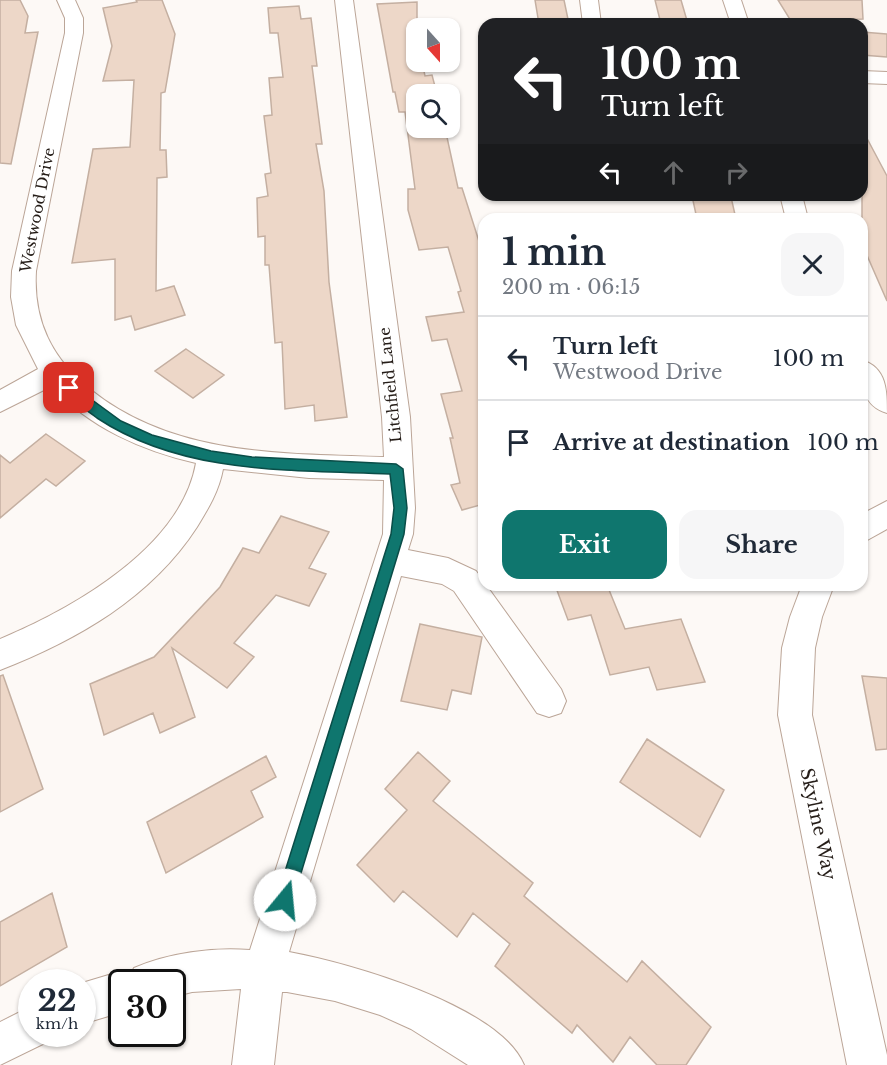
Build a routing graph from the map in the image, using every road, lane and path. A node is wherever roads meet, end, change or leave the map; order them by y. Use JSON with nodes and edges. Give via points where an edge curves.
{"nodes":[{"id":1,"x":66,"y":0,"type":"edge"},
{"id":2,"x":344,"y":0,"type":"edge"},
{"id":3,"x":589,"y":0,"type":"edge"},
{"id":4,"x":732,"y":0,"type":"edge"},
{"id":5,"x":591,"y":18,"type":"edge"},
{"id":6,"x":739,"y":18,"type":"edge"},
{"id":7,"x":868,"y":76,"type":"edge"},
{"id":8,"x":887,"y":78,"type":"edge"},
{"id":9,"x":54,"y":373,"type":"junction"},
{"id":10,"x":868,"y":378,"type":"edge"},
{"id":11,"x":0,"y":402,"type":"edge"},
{"id":12,"x":887,"y":403,"type":"edge"},
{"id":13,"x":211,"y":456,"type":"junction"},
{"id":14,"x":396,"y":469,"type":"junction"},
{"id":15,"x":887,"y":513,"type":"edge"},
{"id":16,"x":868,"y":526,"type":"edge"},
{"id":17,"x":390,"y":560,"type":"junction"},
{"id":18,"x":815,"y":591,"type":"edge"},
{"id":19,"x":0,"y":655,"type":"edge"},
{"id":20,"x":549,"y":701,"type":"dead end"},
{"id":21,"x":264,"y":968,"type":"junction"},
{"id":22,"x":186,"y":975,"type":"edge"},
{"id":23,"x":18,"y":1035,"type":"edge"},
{"id":24,"x":0,"y":1045,"type":"edge"},
{"id":25,"x":253,"y":1065,"type":"edge"},
{"id":26,"x":503,"y":1065,"type":"edge"},
{"id":27,"x":868,"y":1065,"type":"edge"}],
"edges":[{"from":1,"to":9,"type":"street","name":"Westwood Drive","via":[[74,18],[74,33],[27,246],[23,283],[31,331]]},
{"from":2,"to":14,"type":"street","name":"Litchfield Lane","via":[[396,417]]},
{"from":3,"to":5,"type":"street"},
{"from":4,"to":6,"type":"street"},
{"from":7,"to":8,"type":"street"},
{"from":9,"to":11,"type":"street"},
{"from":9,"to":13,"type":"street","name":"Westwood Drive","via":[[84,403],[116,424],[149,439]]},
{"from":10,"to":12,"type":"street"},
{"from":13,"to":14,"type":"street","name":"Westwood Drive","via":[[252,463]]},
{"from":13,"to":19,"type":"street","via":[[204,488],[189,514],[143,573],[47,636]]},
{"from":14,"to":17,"type":"street","name":"Litchfield Lane","via":[[400,508]]},
{"from":15,"to":16,"type":"street"},
{"from":17,"to":20,"type":"street","via":[[448,572],[465,581]]},
{"from":17,"to":21,"type":"street","name":"Litchfield Lane"},
{"from":18,"to":27,"type":"street","name":"Skyline Way","via":[[799,636],[795,716]]},
{"from":21,"to":22,"type":"street"},
{"from":21,"to":25,"type":"street","name":"Litchfield Lane"},
{"from":21,"to":26,"type":"street","via":[[360,988],[423,1012]]},
{"from":23,"to":24,"type":"street"}]}
